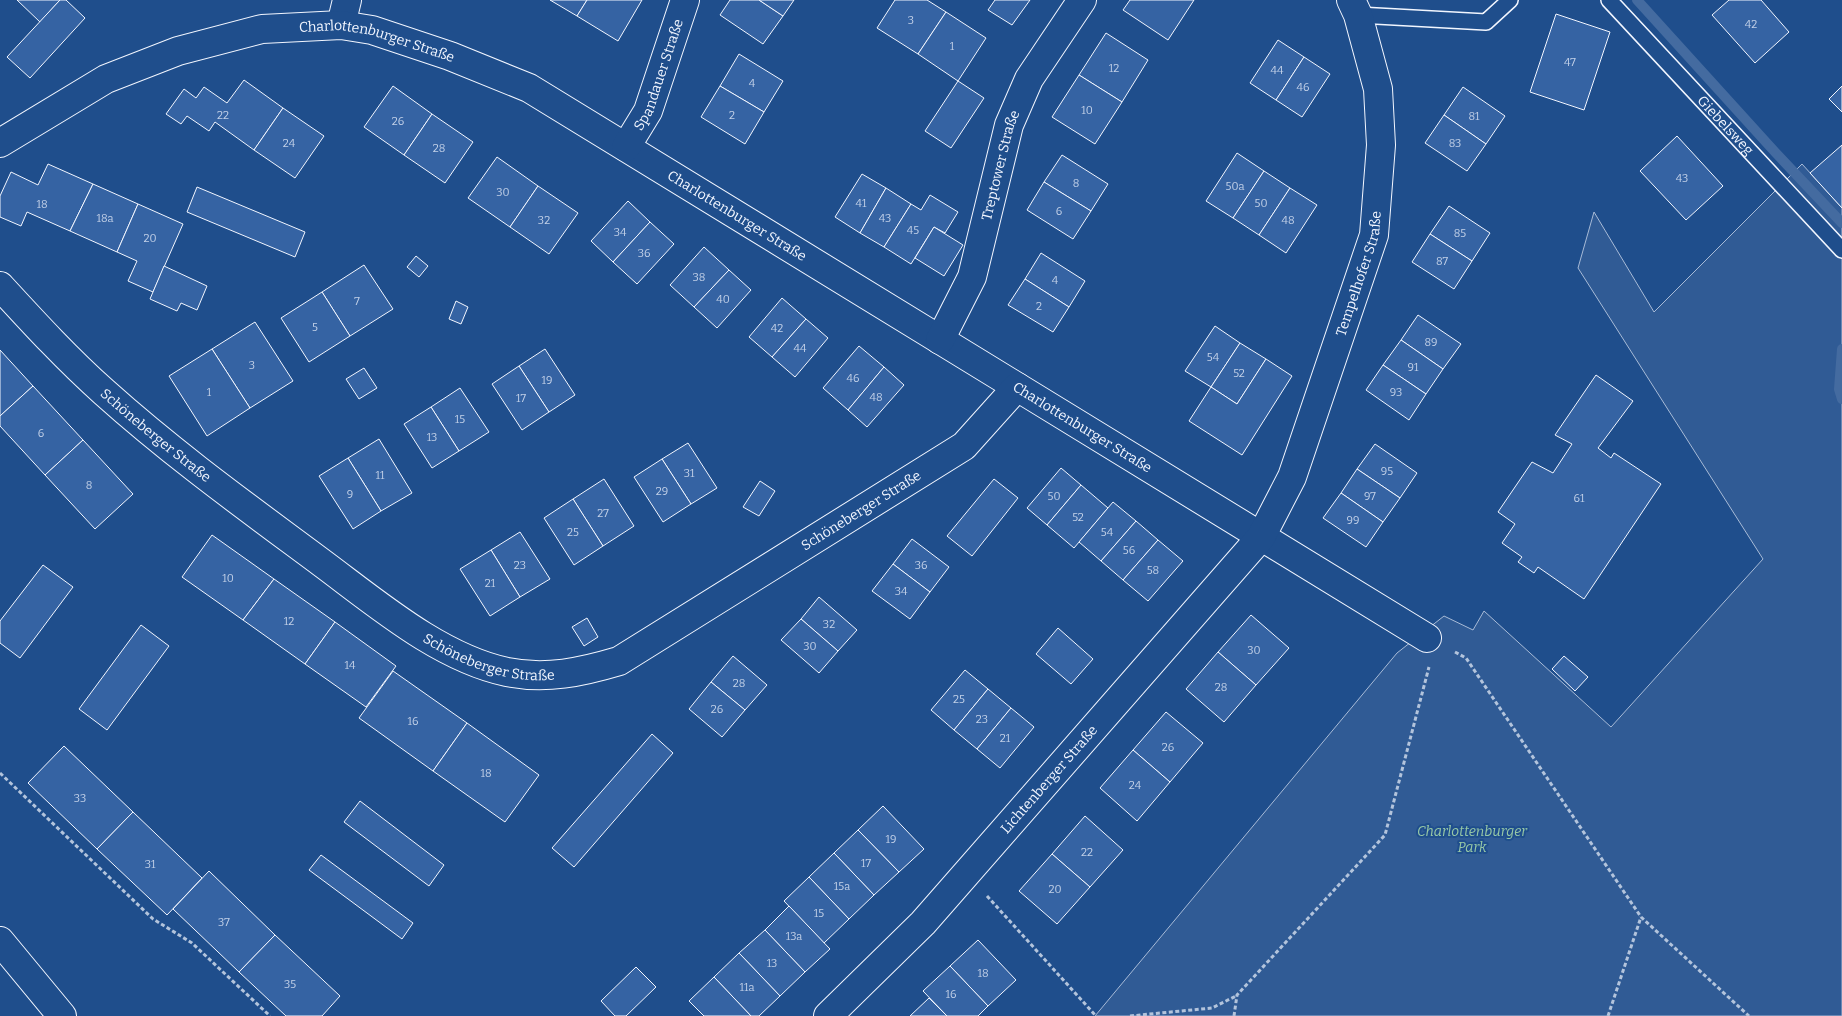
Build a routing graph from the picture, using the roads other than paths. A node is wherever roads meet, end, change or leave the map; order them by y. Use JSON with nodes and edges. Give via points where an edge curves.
{"nodes":[{"id":1,"x":685,"y":0,"type":"edge"},
{"id":2,"x":1082,"y":0,"type":"edge"},
{"id":3,"x":1510,"y":0,"type":"edge"},
{"id":4,"x":1609,"y":0,"type":"edge"},
{"id":5,"x":1354,"y":8,"type":"edge"},
{"id":6,"x":344,"y":12,"type":"edge"},
{"id":7,"x":0,"y":143,"type":"edge"},
{"id":8,"x":626,"y":147,"type":"junction"},
{"id":9,"x":1842,"y":250,"type":"edge"},
{"id":10,"x":0,"y":286,"type":"edge"},
{"id":11,"x":940,"y":340,"type":"junction"},
{"id":12,"x":1017,"y":387,"type":"junction"},
{"id":13,"x":1261,"y":537,"type":"junction"},
{"id":14,"x":1431,"y":640,"type":"road end"},
{"id":15,"x":0,"y":940,"type":"edge"},
{"id":16,"x":62,"y":1016,"type":"edge"},
{"id":17,"x":828,"y":1016,"type":"edge"}],
"edges":[{"from":1,"to":8,"type":"street","name":"Spandauer Straße","via":[[648,111]]},
{"from":2,"to":11,"type":"street","name":"Treptower Straße","via":[[1029,79],[1009,125],[972,277]]},
{"from":3,"to":5,"type":"lane","via":[[1486,22]]},
{"from":4,"to":9,"type":"lane","name":"Giebelsweg"},
{"from":5,"to":13,"type":"street","name":"Tempelhofer Straße","via":[[1378,89],[1381,145],[1374,235],[1292,477]]},
{"from":6,"to":7,"type":"street","name":"Charlottenburger Straße","via":[[178,51],[106,79]]},
{"from":6,"to":8,"type":"street","name":"Charlottenburger Straße","via":[[372,30],[450,56],[529,88]]},
{"from":8,"to":11,"type":"street","name":"Charlottenburger Straße"},
{"from":10,"to":12,"type":"street","name":"Schöneberger Straße","via":[[104,392],[201,473],[365,595],[419,633],[464,659],[507,672],[546,676],[581,672],[619,661],[964,446]]},
{"from":11,"to":12,"type":"street","name":"Charlottenburger Straße"},
{"from":12,"to":13,"type":"street","name":"Charlottenburger Straße"},
{"from":13,"to":14,"type":"street","name":"Charlottenburger Straße"},
{"from":13,"to":17,"type":"street","name":"Lichtenberger Straße","via":[[923,923]]},
{"from":15,"to":16,"type":"street"}]}
